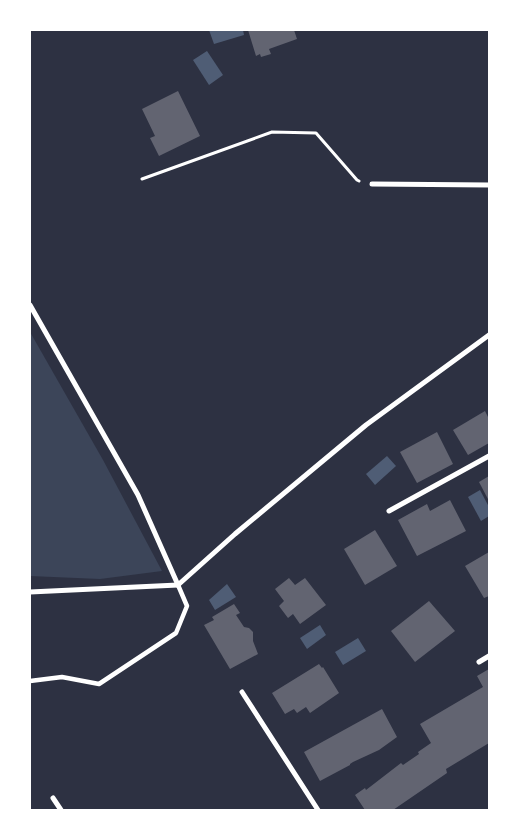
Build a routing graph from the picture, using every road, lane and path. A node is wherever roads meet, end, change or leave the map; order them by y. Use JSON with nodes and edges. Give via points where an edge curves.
{"nodes":[{"id":1,"x":142,"y":178,"type":"dead end"},
{"id":2,"x":372,"y":184,"type":"joint"},
{"id":3,"x":489,"y":185,"type":"edge"},
{"id":4,"x":30,"y":305,"type":"edge"},
{"id":5,"x":489,"y":335,"type":"edge"},
{"id":6,"x":489,"y":456,"type":"edge"},
{"id":7,"x":388,"y":511,"type":"dead end"},
{"id":8,"x":178,"y":585,"type":"junction"},
{"id":9,"x":30,"y":592,"type":"edge"},
{"id":10,"x":489,"y":656,"type":"edge"},
{"id":11,"x":479,"y":662,"type":"dead end"},
{"id":12,"x":30,"y":681,"type":"edge"},
{"id":13,"x":242,"y":692,"type":"dead end"},
{"id":14,"x":53,"y":798,"type":"dead end"},
{"id":15,"x":61,"y":810,"type":"edge"},
{"id":16,"x":318,"y":810,"type":"edge"}],
"edges":[{"from":1,"to":2,"type":"path","via":[[272,132],[316,133],[357,180]]},
{"from":2,"to":3,"type":"street"},
{"from":4,"to":8,"type":"street","via":[[138,496]]},
{"from":5,"to":8,"type":"street","via":[[366,426]]},
{"from":6,"to":7,"type":"street"},
{"from":8,"to":9,"type":"street"},
{"from":8,"to":12,"type":"street","via":[[186,606],[176,633],[99,684],[62,676]]},
{"from":10,"to":11,"type":"street"},
{"from":13,"to":16,"type":"street"},
{"from":14,"to":15,"type":"street"}]}
